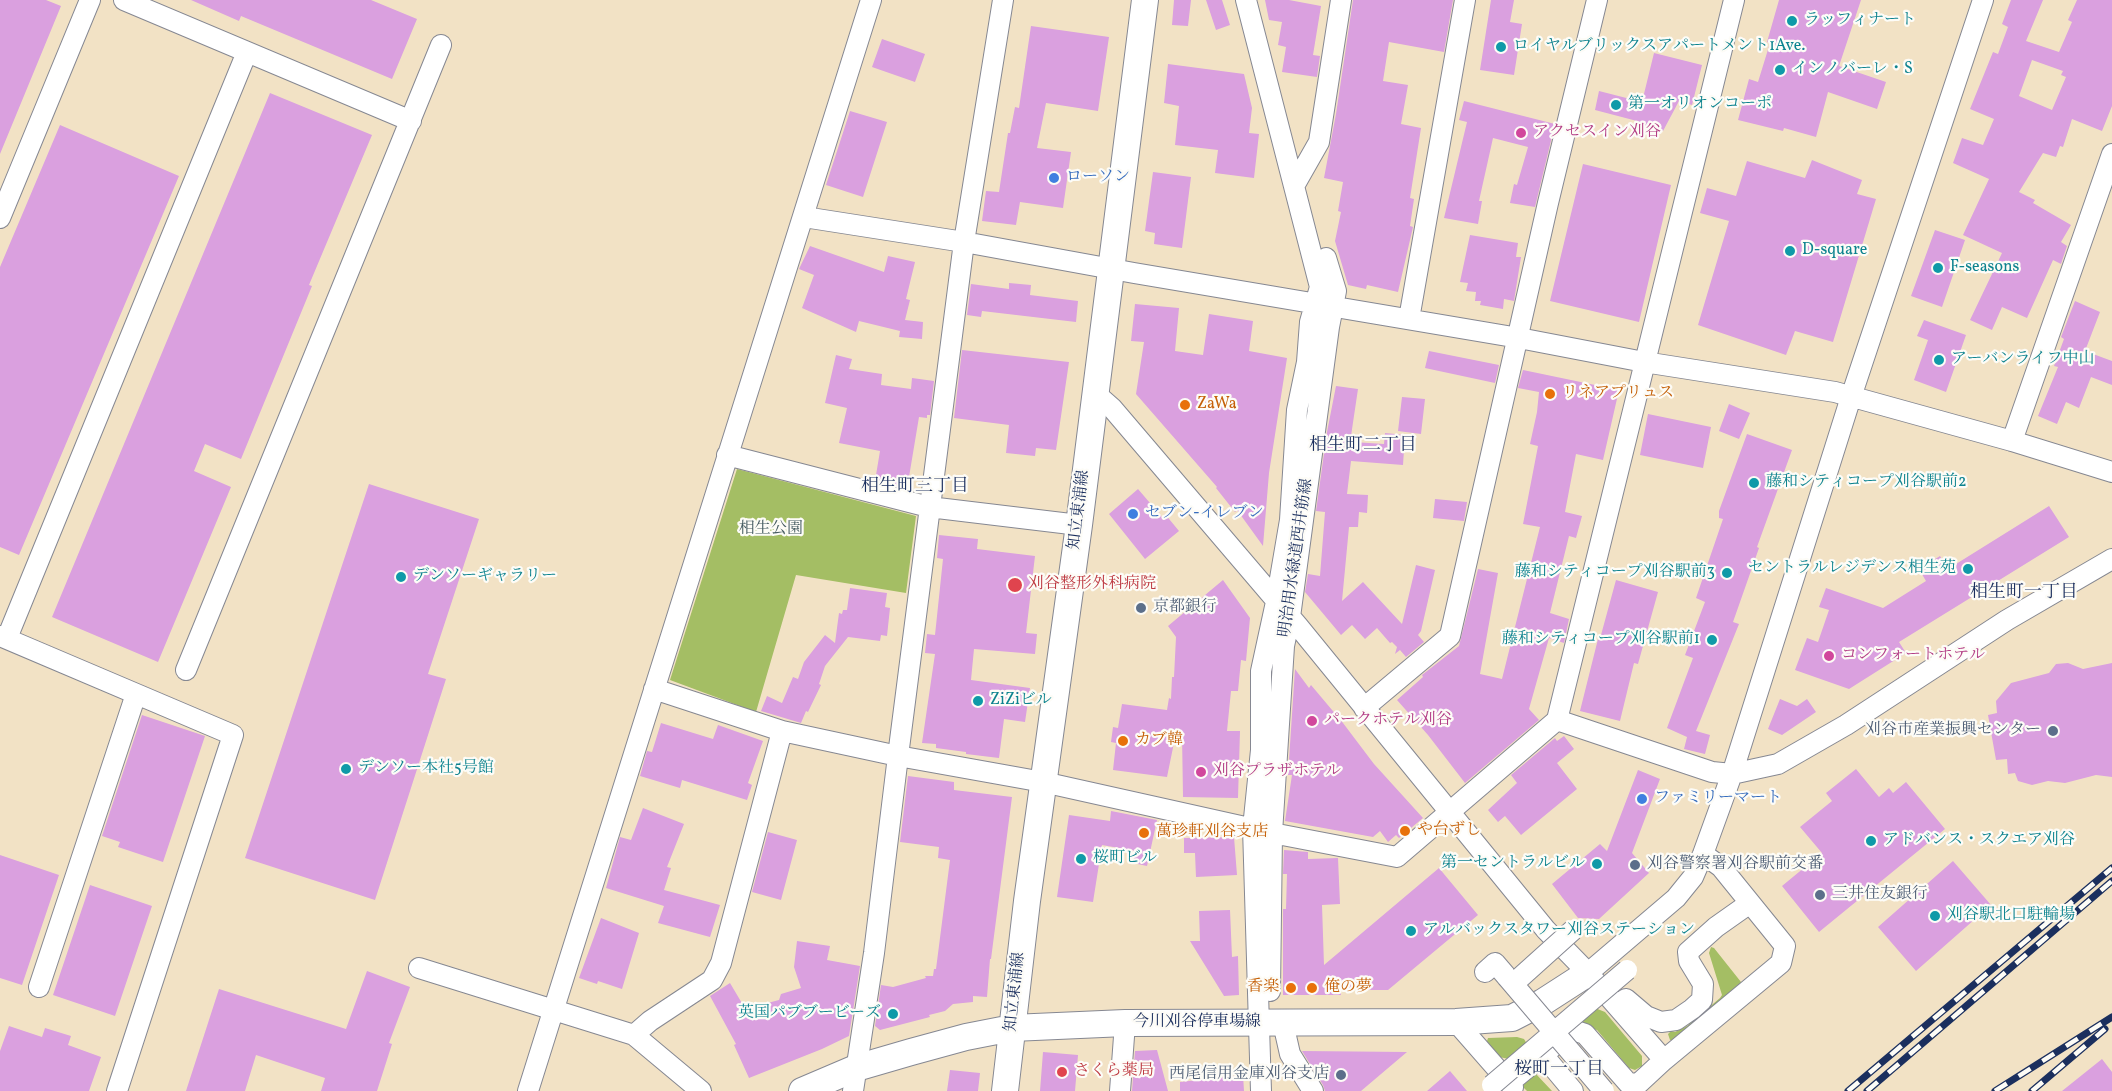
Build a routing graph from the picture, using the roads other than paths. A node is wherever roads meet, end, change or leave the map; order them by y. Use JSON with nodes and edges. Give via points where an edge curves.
{"nodes":[{"id":1,"x":90,"y":0,"type":"edge"},
{"id":2,"x":124,"y":0,"type":"edge"},
{"id":3,"x":871,"y":0,"type":"edge"},
{"id":4,"x":1003,"y":0,"type":"edge"},
{"id":5,"x":1145,"y":0,"type":"edge"},
{"id":6,"x":1246,"y":0,"type":"edge"},
{"id":7,"x":1257,"y":0,"type":"edge"},
{"id":8,"x":1341,"y":0,"type":"edge"},
{"id":9,"x":1465,"y":0,"type":"edge"},
{"id":10,"x":1597,"y":0,"type":"edge"},
{"id":11,"x":1734,"y":0,"type":"edge"},
{"id":12,"x":1983,"y":0,"type":"edge"},
{"id":13,"x":441,"y":45,"type":"dead end"},
{"id":14,"x":247,"y":52,"type":"junction"},
{"id":15,"x":411,"y":121,"type":"junction"},
{"id":16,"x":2112,"y":154,"type":"edge"},
{"id":17,"x":1297,"y":179,"type":"junction"},
{"id":18,"x":804,"y":217,"type":"junction"},
{"id":19,"x":0,"y":218,"type":"edge"},
{"id":20,"x":964,"y":242,"type":"junction"},
{"id":21,"x":1111,"y":268,"type":"junction"},
{"id":22,"x":1325,"y":305,"type":"junction"},
{"id":23,"x":1409,"y":319,"type":"junction"},
{"id":24,"x":1519,"y":338,"type":"junction"},
{"id":25,"x":1644,"y":362,"type":"junction"},
{"id":26,"x":1095,"y":393,"type":"junction"},
{"id":27,"x":1851,"y":397,"type":"junction"},
{"id":28,"x":2012,"y":441,"type":"junction"},
{"id":29,"x":727,"y":455,"type":"junction"},
{"id":30,"x":2112,"y":472,"type":"edge"},
{"id":31,"x":929,"y":507,"type":"junction"},
{"id":32,"x":1078,"y":525,"type":"junction"},
{"id":33,"x":2112,"y":559,"type":"edge"},
{"id":34,"x":1276,"y":602,"type":"junction"},
{"id":35,"x":1290,"y":617,"type":"junction"},
{"id":36,"x":3,"y":637,"type":"edge"},
{"id":37,"x":186,"y":670,"type":"dead end"},
{"id":38,"x":654,"y":689,"type":"junction"},
{"id":39,"x":136,"y":694,"type":"junction"},
{"id":40,"x":1365,"y":708,"type":"junction"},
{"id":41,"x":1557,"y":720,"type":"junction"},
{"id":42,"x":782,"y":731,"type":"junction"},
{"id":43,"x":898,"y":756,"type":"junction"},
{"id":44,"x":1732,"y":774,"type":"junction"},
{"id":45,"x":1043,"y":782,"type":"junction"},
{"id":46,"x":1450,"y":811,"type":"junction"},
{"id":47,"x":1262,"y":831,"type":"junction"},
{"id":48,"x":1703,"y":854,"type":"junction"},
{"id":49,"x":1750,"y":903,"type":"junction"},
{"id":50,"x":1573,"y":930,"type":"dead end"},
{"id":51,"x":419,"y":968,"type":"dead end"},
{"id":52,"x":1627,"y":970,"type":"dead end"},
{"id":53,"x":1485,"y":972,"type":"dead end"},
{"id":54,"x":1588,"y":973,"type":"junction"},
{"id":55,"x":1513,"y":984,"type":"junction"},
{"id":56,"x":39,"y":987,"type":"dead end"},
{"id":57,"x":1617,"y":1006,"type":"junction"},
{"id":58,"x":553,"y":1011,"type":"junction"},
{"id":59,"x":1456,"y":1022,"type":"junction"},
{"id":60,"x":1125,"y":1023,"type":"junction"},
{"id":61,"x":1271,"y":1023,"type":"junction"},
{"id":62,"x":1012,"y":1028,"type":"junction"},
{"id":63,"x":1554,"y":1032,"type":"junction"},
{"id":64,"x":634,"y":1035,"type":"junction"},
{"id":65,"x":1543,"y":1055,"type":"junction"},
{"id":66,"x":1664,"y":1060,"type":"junction"},
{"id":67,"x":855,"y":1080,"type":"edge"},
{"id":68,"x":1506,"y":1086,"type":"edge"},
{"id":69,"x":117,"y":1091,"type":"edge"},
{"id":70,"x":528,"y":1091,"type":"edge"},
{"id":71,"x":701,"y":1091,"type":"edge"},
{"id":72,"x":802,"y":1091,"type":"edge"},
{"id":73,"x":1005,"y":1091,"type":"edge"},
{"id":74,"x":1120,"y":1091,"type":"edge"},
{"id":75,"x":1261,"y":1091,"type":"edge"},
{"id":76,"x":1273,"y":1091,"type":"edge"},
{"id":77,"x":1313,"y":1091,"type":"edge"},
{"id":78,"x":1573,"y":1091,"type":"edge"},
{"id":79,"x":1604,"y":1091,"type":"edge"}],
"edges":[{"from":1,"to":19,"type":"street"},
{"from":2,"to":14,"type":"street"},
{"from":3,"to":18,"type":"street"},
{"from":4,"to":20,"type":"street"},
{"from":5,"to":21,"type":"main road","name":"知立東浦線"},
{"from":6,"to":17,"type":"street"},
{"from":7,"to":17,"type":"street"},
{"from":8,"to":17,"type":"street","via":[[1319,142]]},
{"from":9,"to":23,"type":"street"},
{"from":10,"to":24,"type":"street"},
{"from":11,"to":25,"type":"street"},
{"from":12,"to":27,"type":"street"},
{"from":13,"to":15,"type":"street"},
{"from":14,"to":15,"type":"street"},
{"from":14,"to":36,"type":"street"},
{"from":15,"to":37,"type":"street"},
{"from":16,"to":28,"type":"street"},
{"from":17,"to":22,"type":"street"},
{"from":18,"to":20,"type":"street"},
{"from":18,"to":29,"type":"street"},
{"from":20,"to":21,"type":"street"},
{"from":20,"to":31,"type":"street"},
{"from":21,"to":22,"type":"street"},
{"from":21,"to":26,"type":"main road","name":"知立東浦線"},
{"from":22,"to":23,"type":"street"},
{"from":22,"to":34,"type":"street","via":[[1310,322],[1297,410],[1290,520]]},
{"from":22,"to":35,"type":"street","name":"明治用水緑道西井筋線"},
{"from":23,"to":24,"type":"street"},
{"from":24,"to":25,"type":"street"},
{"from":24,"to":40,"type":"street","via":[[1450,636]]},
{"from":25,"to":27,"type":"street"},
{"from":25,"to":41,"type":"street"},
{"from":26,"to":32,"type":"main road","name":"知立東浦線"},
{"from":26,"to":34,"type":"street","via":[[1112,408]]},
{"from":27,"to":28,"type":"street"},
{"from":27,"to":44,"type":"street"},
{"from":28,"to":30,"type":"street"},
{"from":29,"to":31,"type":"street"},
{"from":29,"to":38,"type":"street"},
{"from":31,"to":32,"type":"street"},
{"from":31,"to":43,"type":"street"},
{"from":32,"to":45,"type":"main road","name":"知立東浦線"},
{"from":33,"to":44,"type":"street","via":[[1778,764]]},
{"from":34,"to":35,"type":"street"},
{"from":34,"to":47,"type":"street","via":[[1260,671]]},
{"from":35,"to":40,"type":"street"},
{"from":35,"to":47,"type":"street","name":"明治用水緑道西井筋線"},
{"from":36,"to":39,"type":"street"},
{"from":38,"to":42,"type":"street"},
{"from":38,"to":58,"type":"street"},
{"from":39,"to":56,"type":"street"},
{"from":39,"to":69,"type":"street","via":[[233,735]]},
{"from":40,"to":46,"type":"street"},
{"from":41,"to":44,"type":"street","via":[[1712,772]]},
{"from":41,"to":46,"type":"street"},
{"from":42,"to":43,"type":"street"},
{"from":42,"to":64,"type":"street","via":[[721,963],[712,980],[650,1020]]},
{"from":43,"to":45,"type":"street"},
{"from":43,"to":67,"type":"street"},
{"from":44,"to":48,"type":"street"},
{"from":45,"to":47,"type":"street"},
{"from":45,"to":62,"type":"main road","name":"知立東浦線"},
{"from":46,"to":47,"type":"street","via":[[1397,857]]},
{"from":46,"to":54,"type":"street","via":[[1545,930]]},
{"from":47,"to":61,"type":"street","name":"明治用水緑道西井筋線"},
{"from":48,"to":49,"type":"street","via":[[1721,867]]},
{"from":48,"to":54,"type":"street","via":[[1693,877],[1676,898]]},
{"from":49,"to":57,"type":"street","via":[[1688,952],[1703,984],[1702,1000],[1692,1009],[1676,1020],[1661,1022],[1646,1016],[1626,999]]},
{"from":49,"to":66,"type":"street","via":[[1785,946],[1781,963]]},
{"from":50,"to":55,"type":"street","bridge":true},
{"from":51,"to":58,"type":"street"},
{"from":52,"to":63,"type":"street","bridge":true},
{"from":53,"to":55,"type":"street","via":[[1495,963]]},
{"from":54,"to":57,"type":"street"},
{"from":54,"to":59,"type":"main road","name":"今川刈谷停車場線","via":[[1512,1018]]},
{"from":55,"to":63,"type":"street","bridge":true},
{"from":57,"to":66,"type":"street"},
{"from":58,"to":64,"type":"street"},
{"from":58,"to":70,"type":"street"},
{"from":59,"to":61,"type":"main road","name":"今川刈谷停車場線"},
{"from":59,"to":68,"type":"street"},
{"from":60,"to":61,"type":"main road","name":"今川刈谷停車場線"},
{"from":60,"to":62,"type":"main road","name":"今川刈谷停車場線"},
{"from":60,"to":74,"type":"street"},
{"from":61,"to":75,"type":"street"},
{"from":61,"to":76,"type":"street","name":"明治用水緑道西井筋線"},
{"from":61,"to":77,"type":"street"},
{"from":62,"to":67,"type":"main road","name":"今川刈谷停車場線","via":[[966,1037]]},
{"from":62,"to":73,"type":"main road","name":"知立東浦線"},
{"from":63,"to":68,"type":"street","bridge":true},
{"from":63,"to":79,"type":"street","bridge":true},
{"from":64,"to":71,"type":"street"},
{"from":65,"to":66,"type":"street","via":[[1573,1030],[1585,1034],[1628,1083],[1638,1084]]},
{"from":65,"to":68,"type":"street"},
{"from":65,"to":78,"type":"street"},
{"from":67,"to":72,"type":"main road","name":"今川刈谷停車場線"}]}
